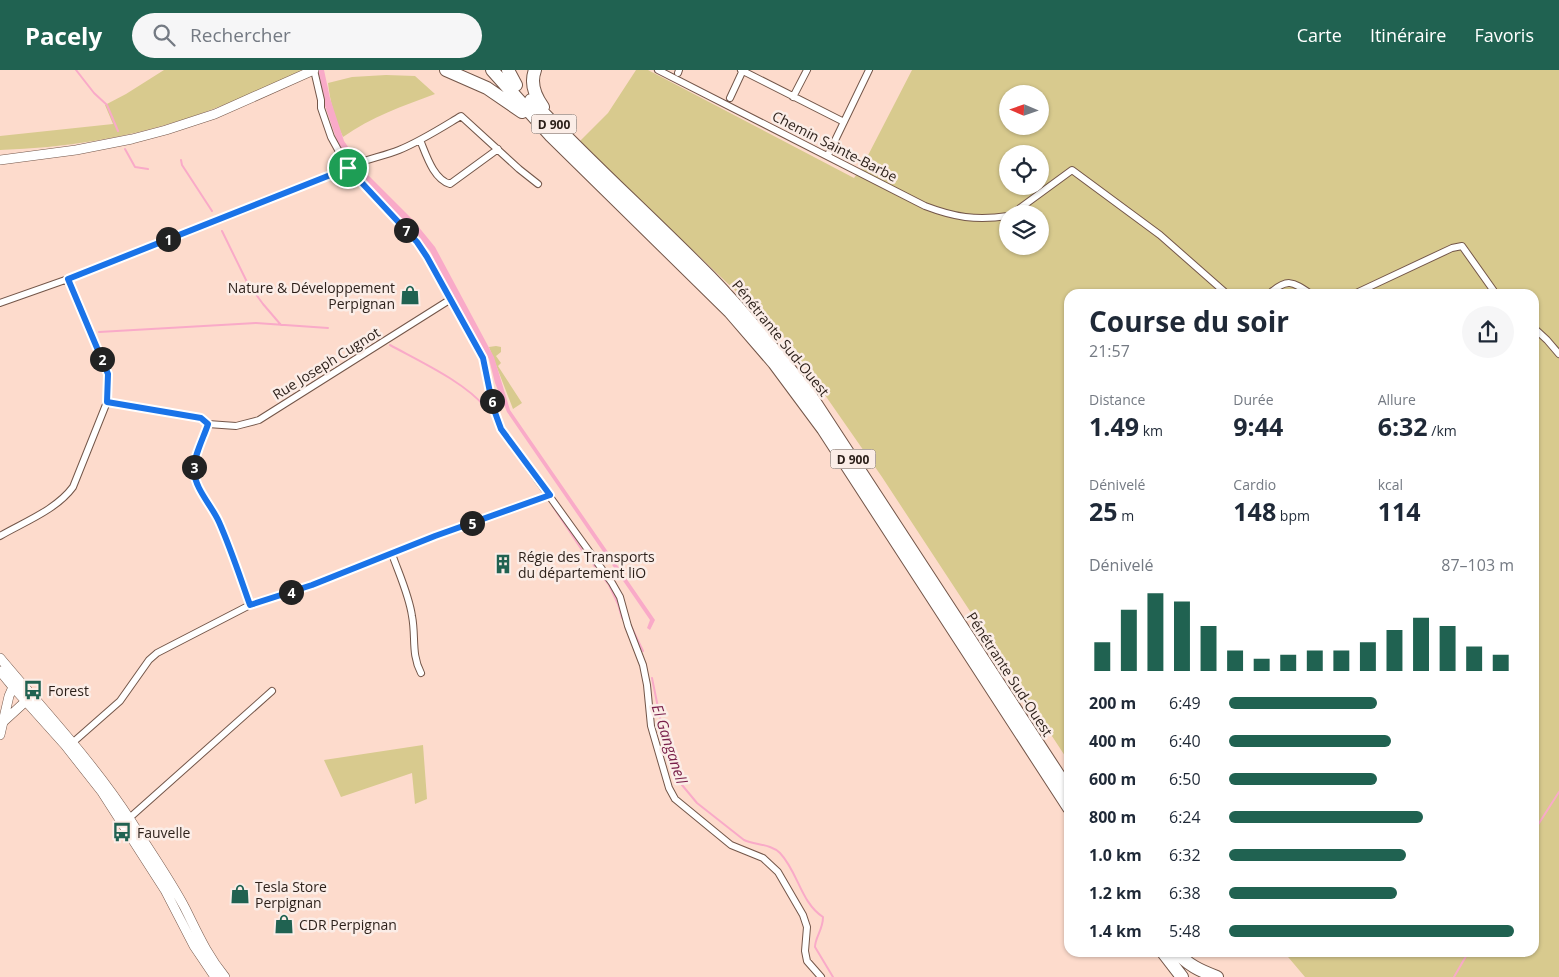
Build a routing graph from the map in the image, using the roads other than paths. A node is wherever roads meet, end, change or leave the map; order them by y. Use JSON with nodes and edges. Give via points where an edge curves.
{"nodes":[{"id":1,"x":314,"y":70,"type":"edge"},
{"id":2,"x":446,"y":70,"type":"edge"},
{"id":3,"x":492,"y":70,"type":"edge"},
{"id":4,"x":503,"y":70,"type":"edge"},
{"id":5,"x":508,"y":70,"type":"edge"},
{"id":6,"x":536,"y":70,"type":"edge"},
{"id":7,"x":658,"y":70,"type":"edge"},
{"id":8,"x":742,"y":70,"type":"edge"},
{"id":9,"x":807,"y":70,"type":"edge"},
{"id":10,"x":869,"y":70,"type":"edge"},
{"id":11,"x":516,"y":85,"type":"junction"},
{"id":12,"x":794,"y":97,"type":"junction"},
{"id":13,"x":730,"y":98,"type":"dead end"},
{"id":14,"x":844,"y":122,"type":"junction"},
{"id":15,"x":551,"y":136,"type":"junction"},
{"id":16,"x":420,"y":140,"type":"junction"},
{"id":17,"x":571,"y":141,"type":"junction"},
{"id":18,"x":498,"y":150,"type":"junction"},
{"id":19,"x":828,"y":155,"type":"junction"},
{"id":20,"x":0,"y":160,"type":"edge"},
{"id":21,"x":349,"y":167,"type":"junction"},
{"id":22,"x":538,"y":184,"type":"dead end"},
{"id":23,"x":1024,"y":205,"type":"edge"},
{"id":24,"x":999,"y":217,"type":"edge"},
{"id":25,"x":68,"y":279,"type":"junction"},
{"id":26,"x":1221,"y":289,"type":"edge"},
{"id":27,"x":1274,"y":289,"type":"edge"},
{"id":28,"x":1304,"y":289,"type":"edge"},
{"id":29,"x":1365,"y":289,"type":"edge"},
{"id":30,"x":1492,"y":289,"type":"edge"},
{"id":31,"x":450,"y":299,"type":"junction"},
{"id":32,"x":0,"y":303,"type":"edge"},
{"id":33,"x":1539,"y":333,"type":"edge"},
{"id":34,"x":1559,"y":354,"type":"edge"},
{"id":35,"x":107,"y":402,"type":"junction"},
{"id":36,"x":208,"y":424,"type":"junction"},
{"id":37,"x":550,"y":495,"type":"junction"},
{"id":38,"x":0,"y":536,"type":"edge"},
{"id":39,"x":392,"y":554,"type":"junction"},
{"id":40,"x":250,"y":605,"type":"junction"},
{"id":41,"x":0,"y":658,"type":"edge"},
{"id":42,"x":0,"y":671,"type":"edge"},
{"id":43,"x":421,"y":673,"type":"dead end"},
{"id":44,"x":17,"y":685,"type":"junction"},
{"id":45,"x":272,"y":691,"type":"dead end"},
{"id":46,"x":26,"y":701,"type":"junction"},
{"id":47,"x":3,"y":722,"type":"junction"},
{"id":48,"x":0,"y":735,"type":"edge"},
{"id":49,"x":70,"y":745,"type":"junction"},
{"id":50,"x":1064,"y":783,"type":"edge"},
{"id":51,"x":1064,"y":800,"type":"edge"},
{"id":52,"x":126,"y":821,"type":"junction"},
{"id":53,"x":1165,"y":957,"type":"edge"},
{"id":54,"x":1167,"y":957,"type":"edge"},
{"id":55,"x":1176,"y":957,"type":"edge"},
{"id":56,"x":1181,"y":957,"type":"edge"},
{"id":57,"x":216,"y":977,"type":"edge"},
{"id":58,"x":225,"y":977,"type":"edge"},
{"id":59,"x":821,"y":977,"type":"edge"},
{"id":60,"x":1175,"y":977,"type":"edge"},
{"id":61,"x":1182,"y":977,"type":"edge"},
{"id":62,"x":1189,"y":977,"type":"edge"},
{"id":63,"x":1216,"y":977,"type":"edge"}],
"edges":[{"from":1,"to":20,"type":"main road","via":[[215,114],[157,133],[76,150]]},
{"from":1,"to":21,"type":"street","via":[[320,107],[328,130]]},
{"from":2,"to":15,"type":"highway","via":[[500,96]]},
{"from":3,"to":15,"type":"highway","number":"D 900"},
{"from":4,"to":11,"type":"highway","name":"Pénétrante Sud-Ouest","number":"D 900"},
{"from":5,"to":11,"type":"highway"},
{"from":6,"to":17,"type":"highway","via":[[533,84],[536,95]]},
{"from":7,"to":19,"type":"street","name":"Chemin Sainte-Barbe"},
{"from":8,"to":12,"type":"street"},
{"from":8,"to":13,"type":"street"},
{"from":9,"to":12,"type":"street"},
{"from":10,"to":14,"type":"street"},
{"from":11,"to":17,"type":"highway","name":"Pénétrante Sud-Ouest","number":"D 900"},
{"from":12,"to":14,"type":"street"},
{"from":14,"to":19,"type":"street"},
{"from":15,"to":51,"type":"highway","number":"D 900","via":[[730,312],[774,362],[812,414]]},
{"from":16,"to":18,"type":"street","via":[[461,116]]},
{"from":16,"to":18,"type":"street","via":[[436,173],[450,184]]},
{"from":16,"to":21,"type":"street"},
{"from":17,"to":50,"type":"highway","name":"Pénétrante Sud-Ouest","number":"D 900","via":[[711,278],[809,393]]},
{"from":18,"to":22,"type":"street"},
{"from":19,"to":24,"type":"street","name":"Chemin Sainte-Barbe","via":[[925,206],[968,218]]},
{"from":21,"to":25,"type":"street"},
{"from":21,"to":31,"type":"street","via":[[417,242]]},
{"from":23,"to":26,"type":"street","via":[[1072,170],[1160,235]]},
{"from":25,"to":32,"type":"street"},
{"from":25,"to":35,"type":"street","via":[[108,374]]},
{"from":27,"to":28,"type":"street","via":[[1287,282]]},
{"from":29,"to":30,"type":"street","via":[[1462,246]]},
{"from":31,"to":36,"type":"street","name":"Rue Joseph Cugnot","via":[[259,420],[236,426]]},
{"from":31,"to":37,"type":"street","via":[[483,358],[501,429]]},
{"from":33,"to":34,"type":"street"},
{"from":35,"to":36,"type":"street","name":"Rue Joseph Cugnot","via":[[201,418]]},
{"from":35,"to":38,"type":"street","via":[[66,497]]},
{"from":36,"to":40,"type":"street","via":[[194,462],[194,472],[232,552]]},
{"from":37,"to":39,"type":"street"},
{"from":37,"to":59,"type":"street","via":[[620,597],[643,665],[651,726],[675,799],[731,845],[764,858],[778,872],[807,927],[807,961]]},
{"from":39,"to":40,"type":"street"},
{"from":39,"to":43,"type":"street","via":[[412,616],[415,661]]},
{"from":40,"to":49,"type":"street","via":[[157,653],[120,701]]},
{"from":41,"to":44,"type":"main road"},
{"from":42,"to":44,"type":"main road"},
{"from":44,"to":46,"type":"main road"},
{"from":44,"to":47,"type":"main road","via":[[9,696]]},
{"from":44,"to":49,"type":"main road"},
{"from":45,"to":52,"type":"street"},
{"from":46,"to":47,"type":"main road"},
{"from":46,"to":49,"type":"main road"},
{"from":47,"to":48,"type":"main road"},
{"from":49,"to":52,"type":"main road"},
{"from":52,"to":57,"type":"main road","via":[[194,946]]},
{"from":52,"to":58,"type":"main road","via":[[181,901],[205,951]]},
{"from":53,"to":60,"type":"highway"},
{"from":54,"to":61,"type":"highway"},
{"from":55,"to":62,"type":"highway"},
{"from":56,"to":63,"type":"highway"}]}
